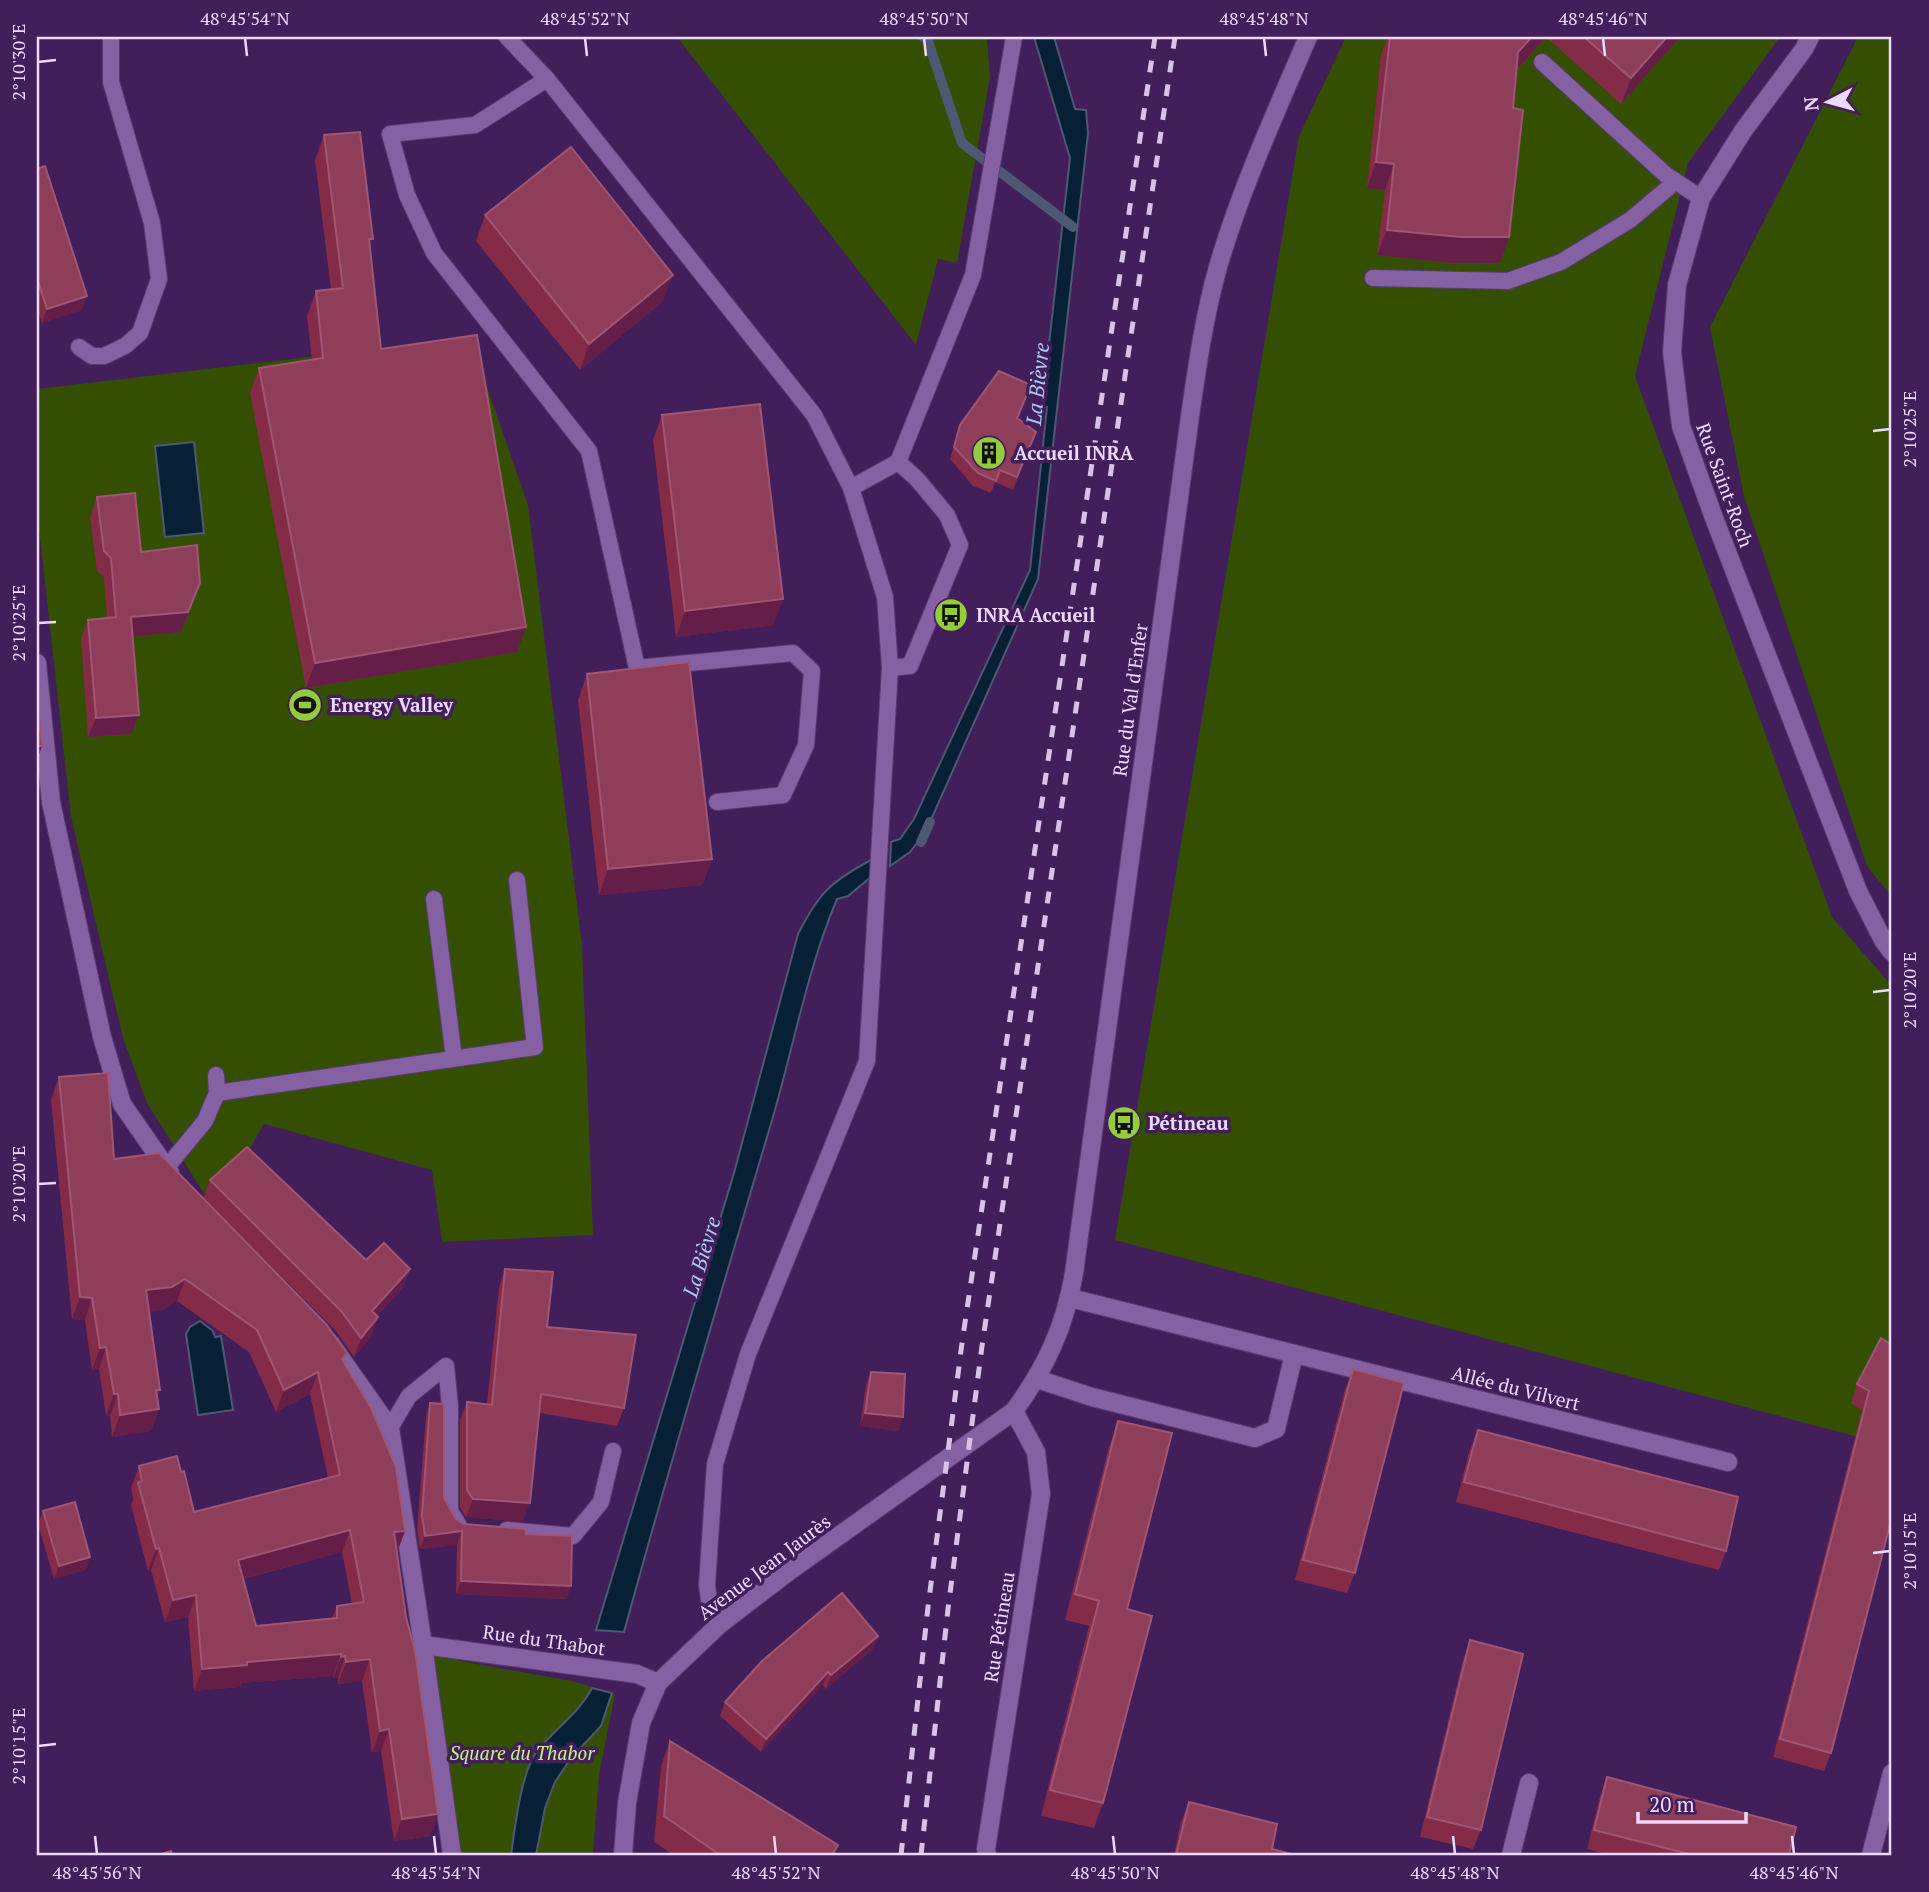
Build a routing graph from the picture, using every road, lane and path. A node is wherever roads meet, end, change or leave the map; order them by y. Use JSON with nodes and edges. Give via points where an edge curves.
{"nodes":[{"id":1,"x":111,"y":37,"type":"edge"},
{"id":2,"x":507,"y":37,"type":"edge"},
{"id":3,"x":1014,"y":37,"type":"edge"},
{"id":4,"x":1308,"y":37,"type":"edge"},
{"id":5,"x":1810,"y":37,"type":"edge"},
{"id":6,"x":1542,"y":62,"type":"dead end"},
{"id":7,"x":547,"y":79,"type":"junction"},
{"id":8,"x":1674,"y":180,"type":"junction"},
{"id":9,"x":1701,"y":198,"type":"junction"},
{"id":10,"x":1373,"y":278,"type":"dead end"},
{"id":11,"x":79,"y":347,"type":"dead end"},
{"id":12,"x":898,"y":462,"type":"junction"},
{"id":13,"x":850,"y":488,"type":"junction"},
{"id":14,"x":37,"y":663,"type":"edge"},
{"id":15,"x":890,"y":668,"type":"junction"},
{"id":16,"x":717,"y":802,"type":"dead end"},
{"id":17,"x":517,"y":880,"type":"dead end"},
{"id":18,"x":434,"y":899,"type":"dead end"},
{"id":19,"x":1892,"y":952,"type":"edge"},
{"id":20,"x":454,"y":1059,"type":"junction"},
{"id":21,"x":216,"y":1076,"type":"dead end"},
{"id":22,"x":217,"y":1093,"type":"junction"},
{"id":23,"x":167,"y":1167,"type":"junction"},
{"id":24,"x":181,"y":1192,"type":"edge"},
{"id":25,"x":1070,"y":1298,"type":"junction"},
{"id":26,"x":317,"y":1328,"type":"edge"},
{"id":27,"x":1294,"y":1354,"type":"junction"},
{"id":28,"x":1037,"y":1379,"type":"junction"},
{"id":29,"x":1014,"y":1410,"type":"junction"},
{"id":30,"x":390,"y":1428,"type":"junction"},
{"id":31,"x":613,"y":1451,"type":"dead end"},
{"id":32,"x":1728,"y":1462,"type":"dead end"},
{"id":33,"x":720,"y":1624,"type":"junction"},
{"id":34,"x":423,"y":1645,"type":"junction"},
{"id":35,"x":658,"y":1683,"type":"junction"},
{"id":36,"x":1892,"y":1773,"type":"edge"},
{"id":37,"x":1529,"y":1783,"type":"dead end"},
{"id":38,"x":452,"y":1855,"type":"edge"},
{"id":39,"x":623,"y":1855,"type":"edge"},
{"id":40,"x":987,"y":1855,"type":"edge"},
{"id":41,"x":1511,"y":1855,"type":"edge"},
{"id":42,"x":1871,"y":1855,"type":"edge"}],
"edges":[{"from":1,"to":11,"type":"lane","via":[[111,82],[152,223],[159,279],[140,333],[125,346],[104,356],[92,356]]},
{"from":2,"to":7,"type":"lane"},
{"from":3,"to":12,"type":"lane","via":[[973,275]]},
{"from":4,"to":25,"type":"street","name":"Rue du Val d'Enfer","via":[[1244,189],[1206,318]]},
{"from":5,"to":9,"type":"street","name":"Rue Saint-Roch"},
{"from":6,"to":8,"type":"lane"},
{"from":7,"to":13,"type":"lane","via":[[814,415]]},
{"from":7,"to":16,"type":"lane","via":[[475,125],[390,134],[407,195],[434,253],[589,451],[637,668],[793,653],[812,671],[806,745],[783,795]]},
{"from":8,"to":9,"type":"lane"},
{"from":8,"to":10,"type":"lane","via":[[1630,220],[1573,255],[1508,281]]},
{"from":9,"to":19,"type":"street","name":"Rue Saint-Roch","via":[[1677,285],[1672,352],[1681,426],[1858,891]]},
{"from":12,"to":13,"type":"lane"},
{"from":12,"to":15,"type":"lane","via":[[947,515],[960,545],[910,666]]},
{"from":13,"to":15,"type":"lane","via":[[885,597]]},
{"from":14,"to":23,"type":"street","via":[[51,802],[102,1037],[122,1104]]},
{"from":15,"to":33,"type":"lane","via":[[867,1061],[748,1354],[715,1464],[707,1585],[710,1607]]},
{"from":17,"to":20,"type":"lane","via":[[535,1047]]},
{"from":18,"to":20,"type":"lane"},
{"from":20,"to":22,"type":"lane"},
{"from":21,"to":22,"type":"lane"},
{"from":22,"to":23,"type":"lane","via":[[205,1121]]},
{"from":23,"to":24,"type":"street"},
{"from":25,"to":27,"type":"street","name":"Allée du Vilvert"},
{"from":25,"to":28,"type":"street","name":"Rue du Val d'Enfer","via":[[1057,1340]]},
{"from":26,"to":30,"type":"street"},
{"from":27,"to":28,"type":"street","via":[[1276,1429],[1255,1438]]},
{"from":27,"to":32,"type":"street","name":"Allée du Vilvert"},
{"from":28,"to":29,"type":"street","name":"Avenue Jean Jaurès"},
{"from":29,"to":33,"type":"street","name":"Avenue Jean Jaurès"},
{"from":29,"to":40,"type":"street","name":"Rue Pétineau","via":[[1036,1452],[1041,1494]]},
{"from":30,"to":31,"type":"lane","via":[[409,1396],[446,1366],[450,1511],[460,1527],[573,1536],[601,1502]]},
{"from":30,"to":34,"type":"street"},
{"from":33,"to":35,"type":"street","name":"Avenue Jean Jaurès"},
{"from":34,"to":35,"type":"street","name":"Rue du Thabot","via":[[637,1674]]},
{"from":34,"to":38,"type":"street"},
{"from":35,"to":39,"type":"street","name":"Avenue Jean Jaurès","via":[[640,1723]]},
{"from":36,"to":42,"type":"street"},
{"from":37,"to":41,"type":"street"}]}
